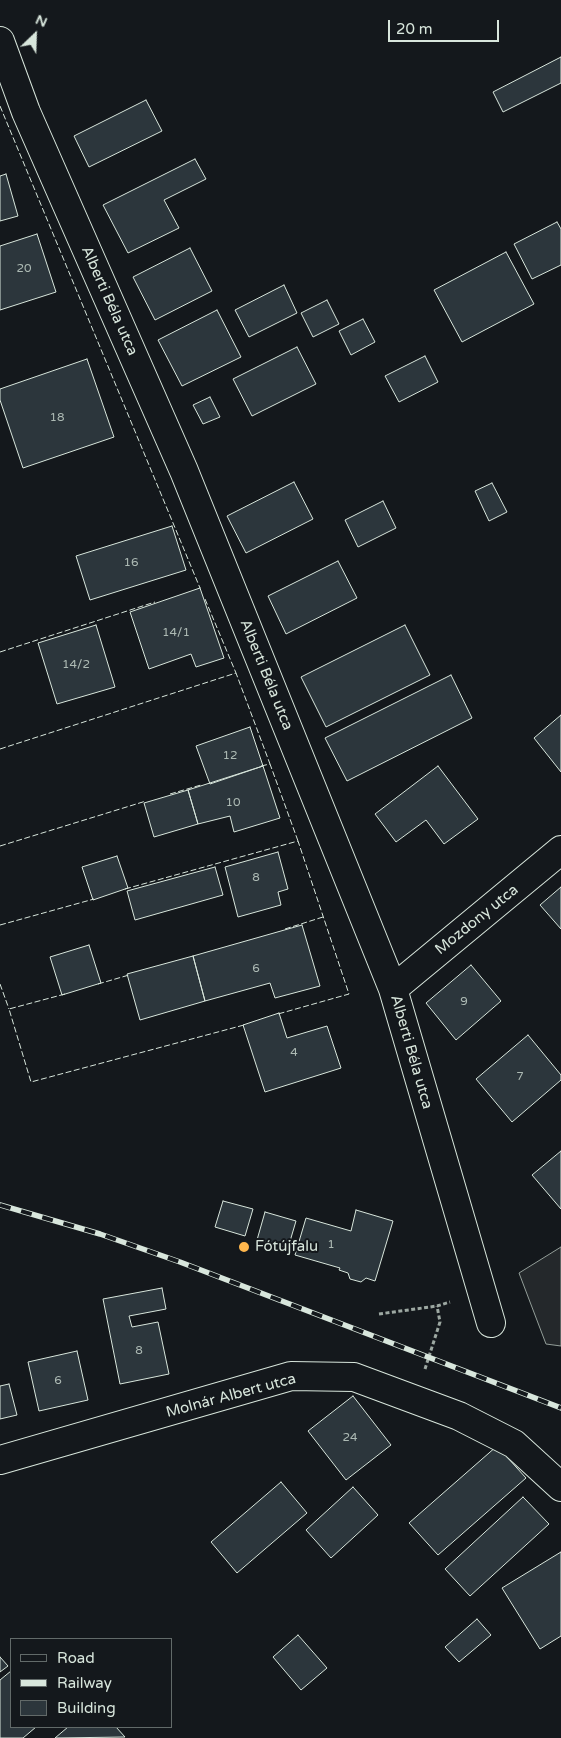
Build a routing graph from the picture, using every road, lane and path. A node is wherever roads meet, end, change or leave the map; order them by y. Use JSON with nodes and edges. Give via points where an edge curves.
{"nodes":[{"id":1,"x":0,"y":41,"type":"edge"},
{"id":2,"x":561,"y":850,"type":"edge"},
{"id":3,"x":393,"y":989,"type":"junction"},
{"id":4,"x":482,"y":1292,"type":"junction"},
{"id":5,"x":437,"y":1306,"type":"junction"},
{"id":6,"x":379,"y":1314,"type":"dead end"},
{"id":7,"x":491,"y":1323,"type":"dead end"},
{"id":8,"x":414,"y":1398,"type":"junction"},
{"id":9,"x":0,"y":1460,"type":"edge"},
{"id":10,"x":561,"y":1487,"type":"edge"}],
"edges":[{"from":1,"to":3,"type":"street","name":"Alberti Béla utca","via":[[26,112],[184,471]]},
{"from":2,"to":3,"type":"street","name":"Mozdony utca"},
{"from":3,"to":4,"type":"street","name":"Alberti Béla utca"},
{"from":4,"to":5,"type":"path"},
{"from":4,"to":7,"type":"street","name":"Alberti Béla utca"},
{"from":5,"to":6,"type":"path"},
{"from":5,"to":8,"type":"path","via":[[440,1322]]},
{"from":8,"to":9,"type":"street","name":"Molnár Albert utca","via":[[354,1377],[291,1376]]},
{"from":8,"to":10,"type":"street","name":"Molnár Albert utca","via":[[514,1444]]}]}
